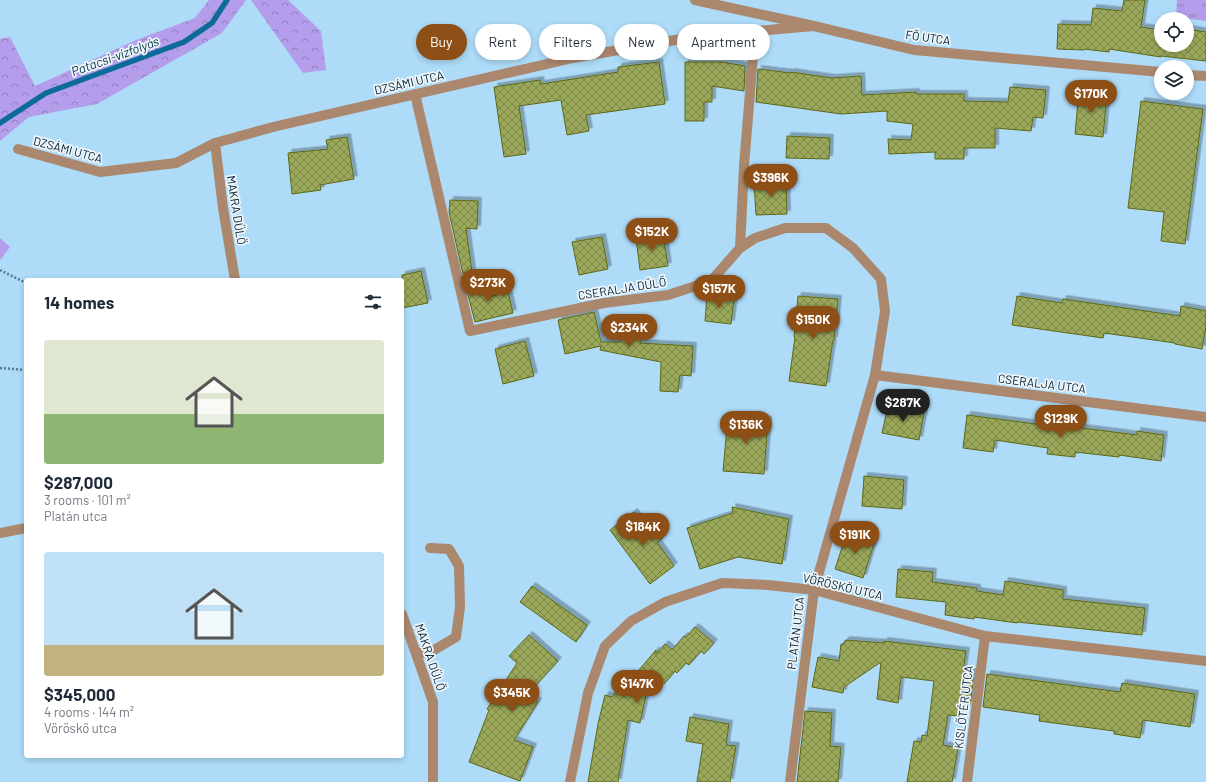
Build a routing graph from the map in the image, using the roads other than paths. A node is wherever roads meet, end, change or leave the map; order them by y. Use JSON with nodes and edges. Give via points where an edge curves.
{"nodes":[{"id":1,"x":695,"y":0,"type":"edge"},
{"id":2,"x":814,"y":26,"type":"junction"},
{"id":3,"x":770,"y":30,"type":"edge"},
{"id":4,"x":677,"y":40,"type":"edge"},
{"id":5,"x":753,"y":60,"type":"edge"},
{"id":6,"x":1154,"y":71,"type":"edge"},
{"id":7,"x":1194,"y":75,"type":"edge"},
{"id":8,"x":1206,"y":76,"type":"edge"},
{"id":9,"x":415,"y":94,"type":"junction"},
{"id":10,"x":215,"y":143,"type":"junction"},
{"id":11,"x":18,"y":149,"type":"dead end"},
{"id":12,"x":740,"y":248,"type":"junction"},
{"id":13,"x":235,"y":278,"type":"edge"},
{"id":14,"x":875,"y":375,"type":"junction"},
{"id":15,"x":1206,"y":417,"type":"edge"},
{"id":16,"x":24,"y":528,"type":"edge"},
{"id":17,"x":0,"y":533,"type":"edge"},
{"id":18,"x":430,"y":548,"type":"dead end"},
{"id":19,"x":814,"y":590,"type":"junction"},
{"id":20,"x":404,"y":620,"type":"edge"},
{"id":21,"x":985,"y":636,"type":"junction"},
{"id":22,"x":416,"y":653,"type":"junction"},
{"id":23,"x":1206,"y":661,"type":"edge"},
{"id":24,"x":433,"y":782,"type":"edge"},
{"id":25,"x":570,"y":782,"type":"edge"},
{"id":26,"x":790,"y":782,"type":"edge"},
{"id":27,"x":967,"y":782,"type":"edge"}],
"edges":[{"from":1,"to":2,"type":"street","name":"FŐ UTCA"},
{"from":2,"to":3,"type":"street","name":"DZSÁMI UTCA"},
{"from":2,"to":6,"type":"street","name":"FŐ UTCA","via":[[914,50]]},
{"from":4,"to":9,"type":"street","name":"DZSÁMI UTCA","via":[[573,58]]},
{"from":5,"to":12,"type":"street"},
{"from":7,"to":8,"type":"street"},
{"from":9,"to":10,"type":"street","name":"DZSÁMI UTCA"},
{"from":9,"to":12,"type":"street","name":"CSERALJA DŰLŐ","via":[[470,331],[604,303],[668,295],[711,281]]},
{"from":10,"to":11,"type":"street","name":"DZSÁMI UTCA","via":[[176,163],[100,172]]},
{"from":10,"to":13,"type":"street","name":"MAKRA DŰLŐ"},
{"from":12,"to":14,"type":"street","name":"CSERALJA DŰLŐ","via":[[755,238],[785,228],[826,228],[853,248],[880,279],[885,311]]},
{"from":14,"to":15,"type":"street","name":"CSERALJA UTCA"},
{"from":14,"to":19,"type":"street","name":"PLATÁN UTCA"},
{"from":16,"to":17,"type":"street"},
{"from":18,"to":22,"type":"street","via":[[449,549],[459,566],[460,607],[456,637],[429,653]]},
{"from":19,"to":21,"type":"street","name":"VÖRÖSKŐ UTCA"},
{"from":19,"to":25,"type":"street","name":"VÖRÖSKŐ UTCA","via":[[722,583],[665,602],[631,621],[604,646],[588,693]]},
{"from":19,"to":26,"type":"street","name":"PLATÁN UTCA"},
{"from":20,"to":22,"type":"street","name":"MAKRA DŰLŐ"},
{"from":21,"to":23,"type":"street","name":"VÖRÖSKŐ UTCA"},
{"from":21,"to":27,"type":"street","name":"KISLŐTÉR UTCA"},
{"from":22,"to":24,"type":"street","name":"MAKRA DŰLŐ","via":[[433,702]]}]}
